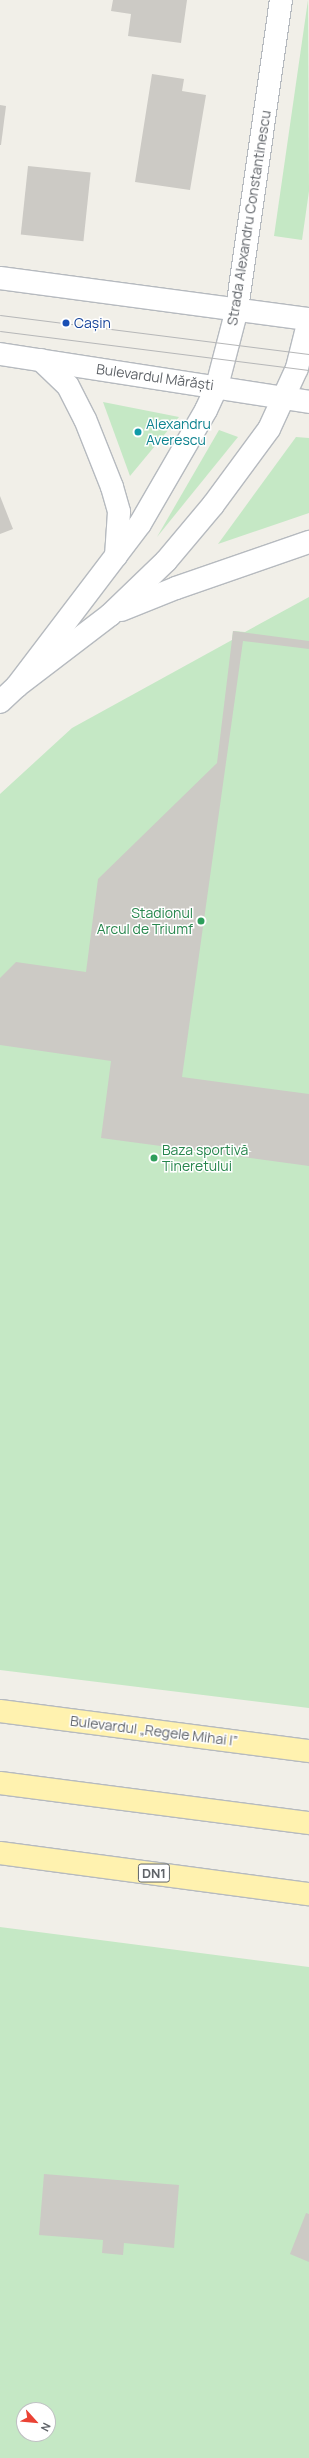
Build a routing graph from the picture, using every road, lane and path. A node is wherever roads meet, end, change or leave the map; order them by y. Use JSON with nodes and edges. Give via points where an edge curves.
{"nodes":[{"id":1,"x":281,"y":0,"type":"edge"},
{"id":2,"x":0,"y":278,"type":"edge"},
{"id":3,"x":237,"y":309,"type":"junction"},
{"id":4,"x":309,"y":319,"type":"edge"},
{"id":5,"x":0,"y":354,"type":"edge"},
{"id":6,"x":41,"y":360,"type":"junction"},
{"id":7,"x":217,"y":386,"type":"junction"},
{"id":8,"x":285,"y":397,"type":"junction"},
{"id":9,"x":309,"y":402,"type":"edge"},
{"id":10,"x":309,"y":542,"type":"edge"},
{"id":11,"x":116,"y":556,"type":"junction"},
{"id":12,"x":110,"y":615,"type":"junction"},
{"id":13,"x":17,"y":686,"type":"junction"},
{"id":14,"x":0,"y":702,"type":"edge"},
{"id":15,"x":0,"y":1711,"type":"edge"},
{"id":16,"x":309,"y":1751,"type":"edge"},
{"id":17,"x":0,"y":1783,"type":"edge"},
{"id":18,"x":309,"y":1823,"type":"edge"},
{"id":19,"x":0,"y":1853,"type":"edge"},
{"id":20,"x":309,"y":1894,"type":"edge"}],
"edges":[{"from":1,"to":3,"type":"main road","name":"Strada Alexandru Constantinescu"},
{"from":2,"to":3,"type":"main road"},
{"from":3,"to":4,"type":"main road"},
{"from":3,"to":7,"type":"main road","name":"Strada Alexandru Constantinescu"},
{"from":4,"to":8,"type":"main road","name":"Strada Alexandru Constantinescu","via":[[302,354]]},
{"from":5,"to":6,"type":"main road","name":"Bulevardul Mărăști"},
{"from":6,"to":7,"type":"main road","name":"Bulevardul Mărăști"},
{"from":6,"to":11,"type":"main road","via":[[68,386],[85,419],[112,487],[119,512]]},
{"from":7,"to":8,"type":"main road","name":"Bulevardul Mărăști"},
{"from":7,"to":11,"type":"main road","name":"Strada Alexandru Constantinescu","via":[[153,503]]},
{"from":8,"to":9,"type":"main road","name":"Bulevardul Mărăști"},
{"from":8,"to":12,"type":"main road","name":"Strada Alexandru Constantinescu","via":[[260,443],[213,505],[166,561]]},
{"from":10,"to":12,"type":"main road","via":[[176,588]]},
{"from":11,"to":13,"type":"main road","name":"Strada Alexandru Constantinescu"},
{"from":12,"to":13,"type":"main road","name":"Strada Alexandru Constantinescu"},
{"from":13,"to":14,"type":"main road","name":"Strada Alexandru Constantinescu"},
{"from":15,"to":16,"type":"main road","name":"Bulevardul „Regele Mihai I”"},
{"from":17,"to":18,"type":"main road"},
{"from":19,"to":20,"type":"main road","number":"DN1"}]}
